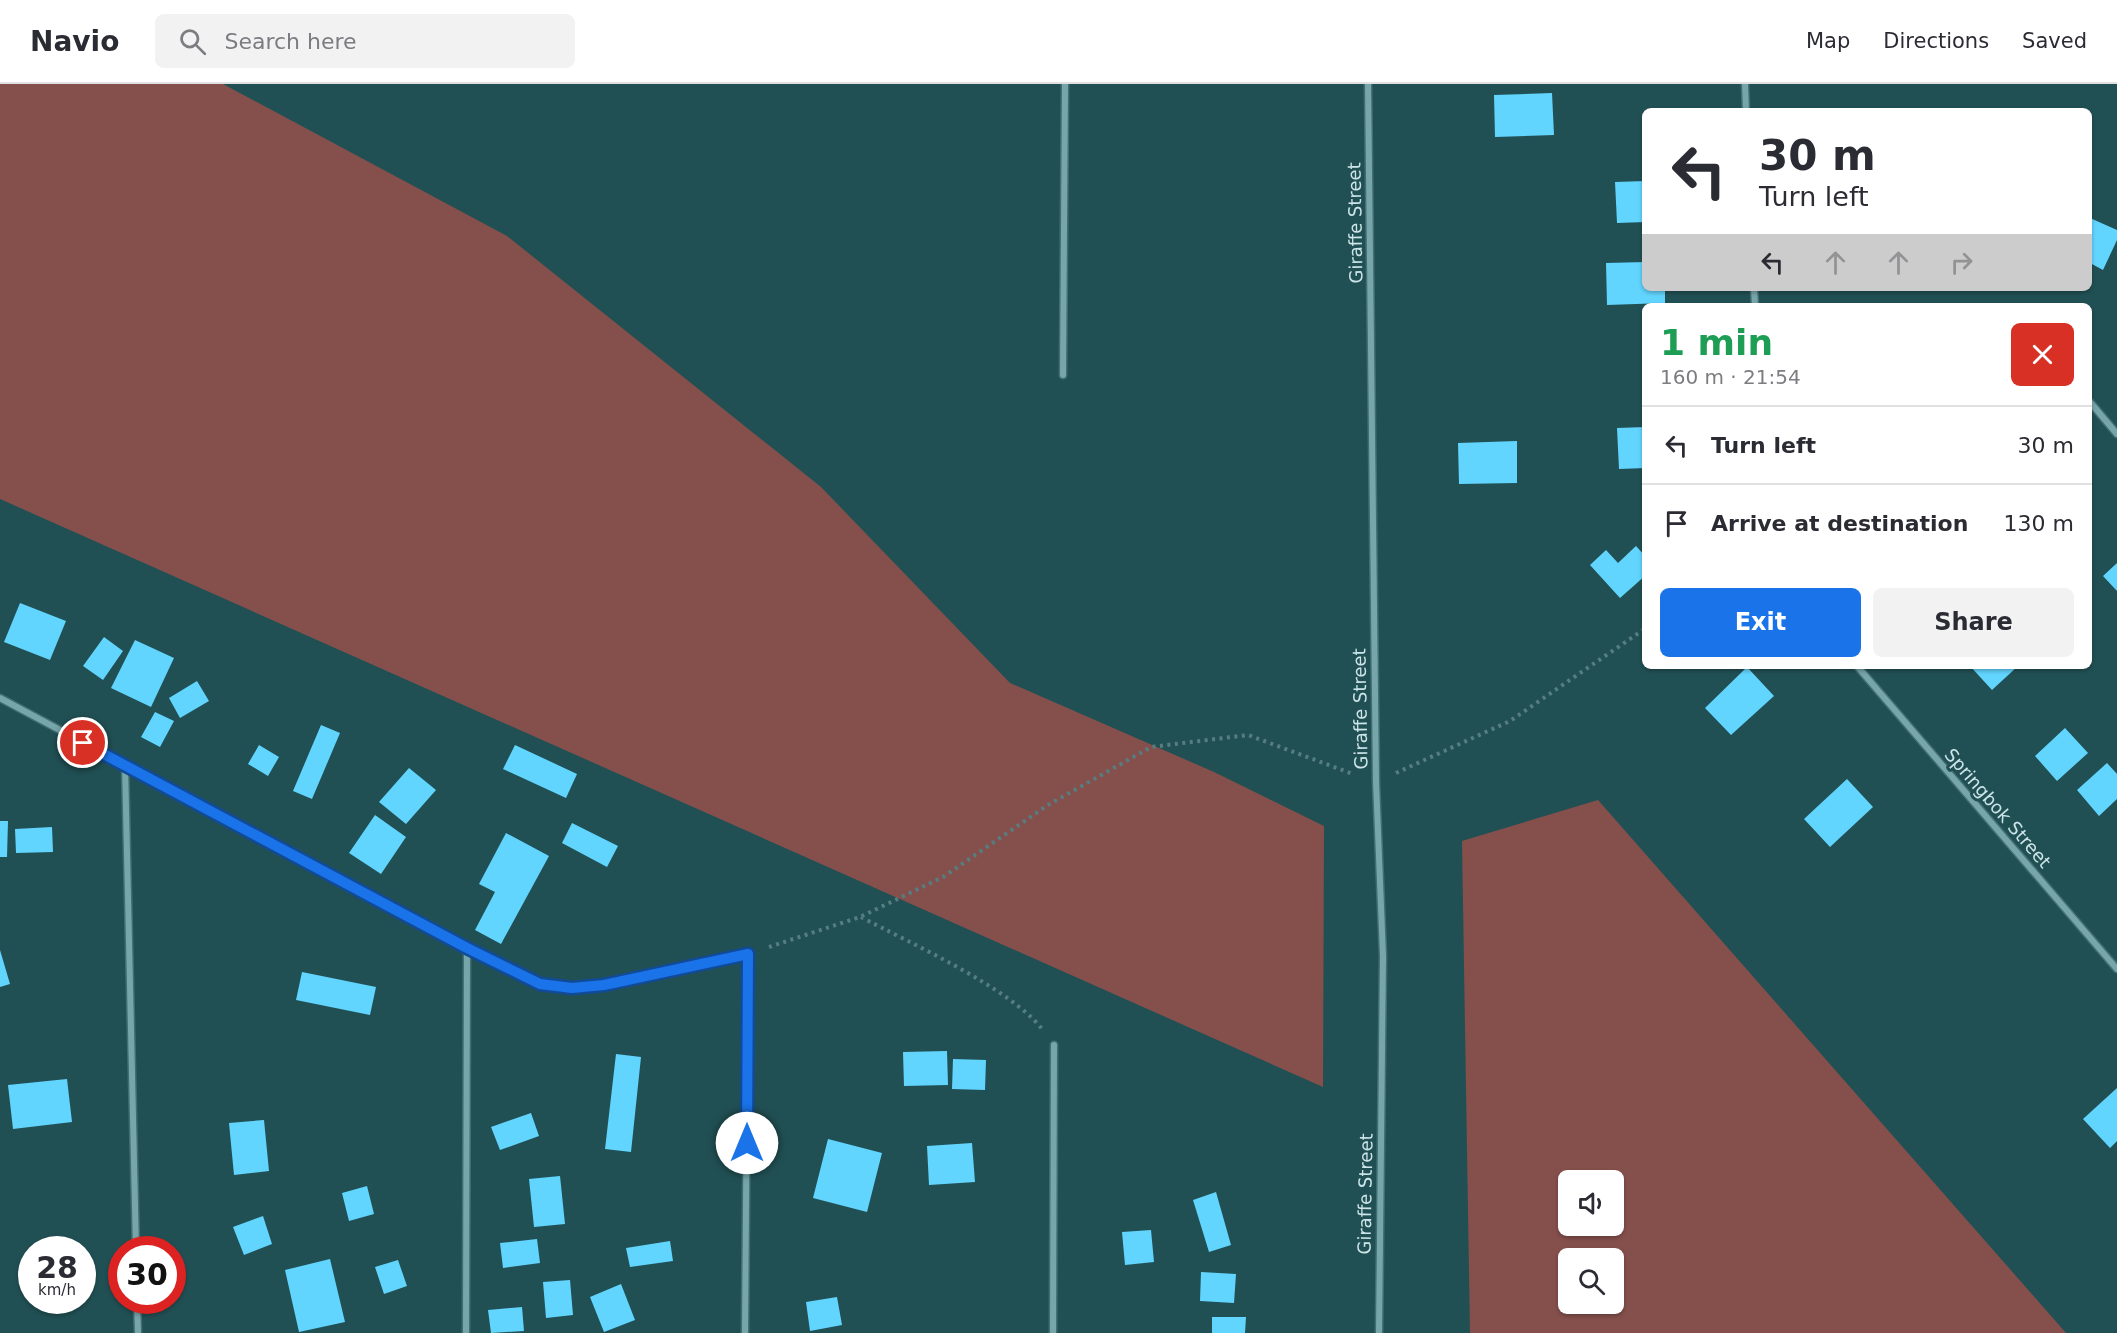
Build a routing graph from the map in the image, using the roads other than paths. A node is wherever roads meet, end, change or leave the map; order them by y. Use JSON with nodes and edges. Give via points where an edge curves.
{"nodes":[{"id":1,"x":1065,"y":84,"type":"edge"},
{"id":2,"x":1368,"y":84,"type":"edge"},
{"id":3,"x":1745,"y":84,"type":"edge"},
{"id":4,"x":1746,"y":108,"type":"edge"},
{"id":5,"x":1063,"y":375,"type":"dead end"},
{"id":6,"x":2092,"y":404,"type":"edge"},
{"id":7,"x":2117,"y":434,"type":"edge"},
{"id":8,"x":1860,"y":669,"type":"edge"},
{"id":9,"x":0,"y":698,"type":"edge"},
{"id":10,"x":125,"y":765,"type":"junction"},
{"id":11,"x":467,"y":948,"type":"junction"},
{"id":12,"x":2117,"y":969,"type":"edge"},
{"id":13,"x":1054,"y":1045,"type":"road end"},
{"id":14,"x":136,"y":1236,"type":"edge"},
{"id":15,"x":137,"y":1314,"type":"edge"},
{"id":16,"x":138,"y":1333,"type":"edge"},
{"id":17,"x":466,"y":1333,"type":"edge"},
{"id":18,"x":745,"y":1333,"type":"edge"},
{"id":19,"x":1053,"y":1333,"type":"edge"},
{"id":20,"x":1379,"y":1333,"type":"edge"}],
"edges":[{"from":1,"to":5,"type":"street"},
{"from":2,"to":20,"type":"street","name":"Giraffe Street","via":[[1376,782],[1383,956]]},
{"from":3,"to":4,"type":"street"},
{"from":6,"to":7,"type":"street"},
{"from":8,"to":12,"type":"street","name":"Springbok Street"},
{"from":9,"to":10,"type":"street"},
{"from":10,"to":11,"type":"street"},
{"from":10,"to":14,"type":"street"},
{"from":11,"to":17,"type":"street"},
{"from":11,"to":18,"type":"street","via":[[540,984],[572,988],[604,985],[748,954]]},
{"from":13,"to":19,"type":"street"},
{"from":15,"to":16,"type":"street"}]}
